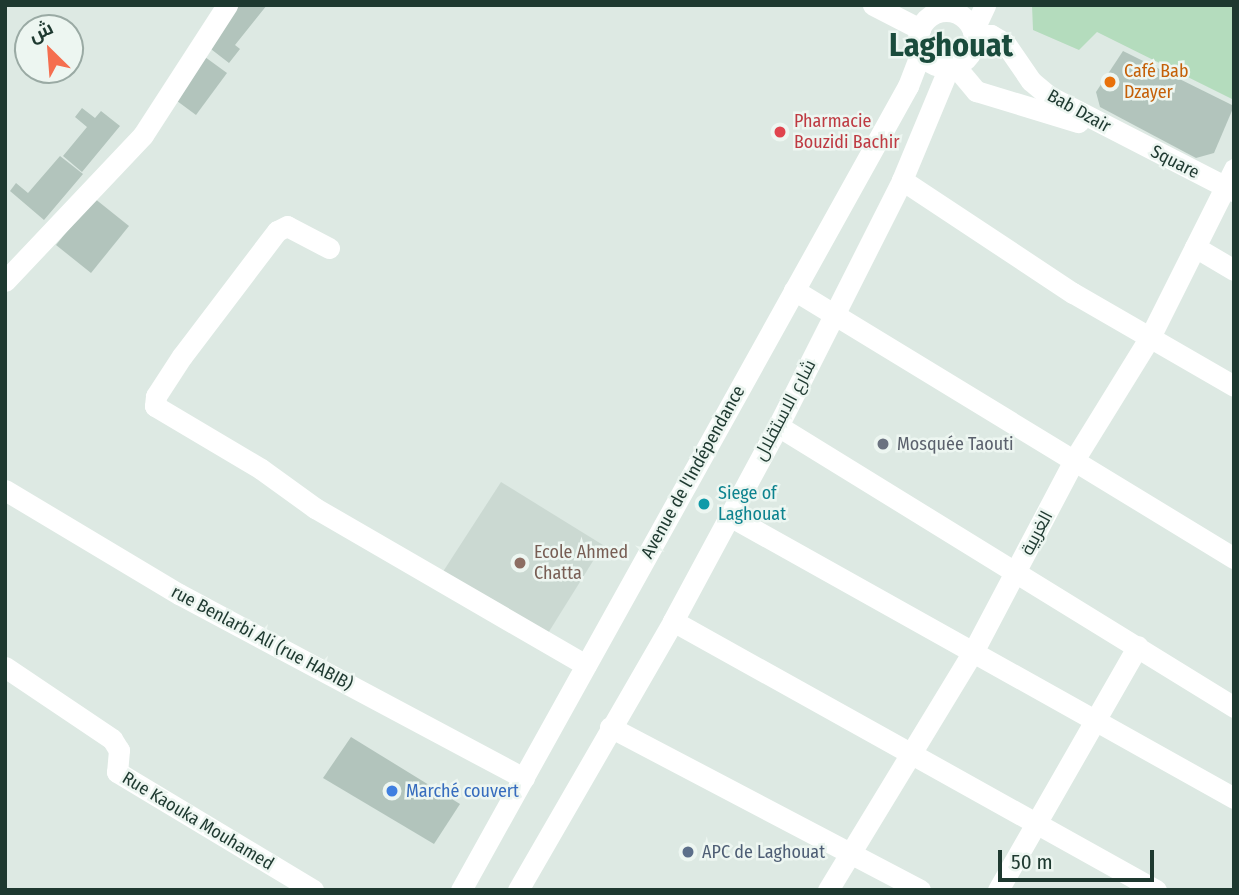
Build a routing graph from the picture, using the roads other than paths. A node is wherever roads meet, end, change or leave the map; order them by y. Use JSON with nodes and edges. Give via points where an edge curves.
{"nodes":[{"id":1,"x":227,"y":5,"type":"edge"},
{"id":2,"x":873,"y":5,"type":"edge"},
{"id":3,"x":985,"y":5,"type":"edge"},
{"id":4,"x":932,"y":16,"type":"edge"},
{"id":5,"x":973,"y":33,"type":"junction"},
{"id":6,"x":921,"y":52,"type":"junction"},
{"id":7,"x":952,"y":66,"type":"junction"},
{"id":8,"x":1118,"y":132,"type":"junction"},
{"id":9,"x":902,"y":180,"type":"junction"},
{"id":10,"x":1231,"y":182,"type":"edge"},
{"id":11,"x":1195,"y":247,"type":"junction"},
{"id":12,"x":329,"y":248,"type":"dead end"},
{"id":13,"x":1234,"y":270,"type":"edge"},
{"id":14,"x":5,"y":281,"type":"edge"},
{"id":15,"x":794,"y":290,"type":"junction"},
{"id":16,"x":835,"y":315,"type":"junction"},
{"id":17,"x":1150,"y":337,"type":"junction"},
{"id":18,"x":1234,"y":386,"type":"edge"},
{"id":19,"x":778,"y":426,"type":"junction"},
{"id":20,"x":1073,"y":460,"type":"junction"},
{"id":21,"x":5,"y":490,"type":"edge"},
{"id":22,"x":727,"y":515,"type":"junction"},
{"id":23,"x":1234,"y":558,"type":"edge"},
{"id":24,"x":1014,"y":574,"type":"junction"},
{"id":25,"x":673,"y":621,"type":"junction"},
{"id":26,"x":1138,"y":646,"type":"junction"},
{"id":27,"x":974,"y":650,"type":"junction"},
{"id":28,"x":586,"y":665,"type":"junction"},
{"id":29,"x":5,"y":667,"type":"edge"},
{"id":30,"x":1234,"y":707,"type":"edge"},
{"id":31,"x":1097,"y":720,"type":"junction"},
{"id":32,"x":610,"y":727,"type":"junction"},
{"id":33,"x":908,"y":755,"type":"junction"},
{"id":34,"x":524,"y":778,"type":"junction"},
{"id":35,"x":1234,"y":798,"type":"edge"},
{"id":36,"x":1037,"y":826,"type":"junction"},
{"id":37,"x":851,"y":852,"type":"junction"},
{"id":38,"x":313,"y":890,"type":"edge"},
{"id":39,"x":461,"y":890,"type":"edge"},
{"id":40,"x":517,"y":890,"type":"edge"},
{"id":41,"x":828,"y":890,"type":"edge"},
{"id":42,"x":920,"y":890,"type":"edge"},
{"id":43,"x":998,"y":890,"type":"edge"},
{"id":44,"x":1156,"y":890,"type":"edge"}],
"edges":[{"from":1,"to":14,"type":"street","via":[[143,135]]},
{"from":2,"to":4,"type":"street","name":"Bab Dzair"},
{"from":3,"to":5,"type":"street"},
{"from":4,"to":5,"type":"street","name":"Bab Dzair","via":[[962,16]]},
{"from":4,"to":6,"type":"street"},
{"from":5,"to":7,"type":"street","via":[[972,51]]},
{"from":5,"to":8,"type":"street","name":"Bab Dzair","via":[[999,39],[1039,88]]},
{"from":6,"to":7,"type":"street","name":"Bab Dzair","via":[[933,64]]},
{"from":6,"to":15,"type":"street","name":"Avenue de l'Indépendance","via":[[908,86]]},
{"from":7,"to":8,"type":"street","name":"Bab Dzair","via":[[968,86],[992,98]]},
{"from":7,"to":9,"type":"street","name":"شارع الاستقلال"},
{"from":8,"to":10,"type":"street","name":"Square"},
{"from":9,"to":16,"type":"street","name":"شارع الاستقلال"},
{"from":9,"to":17,"type":"street","via":[[1073,293]]},
{"from":10,"to":11,"type":"street","name":"الغربية"},
{"from":11,"to":13,"type":"street"},
{"from":11,"to":17,"type":"street","name":"الغربية"},
{"from":12,"to":28,"type":"street","via":[[287,226],[277,231],[182,355],[156,396],[155,406],[261,469],[315,508]]},
{"from":15,"to":16,"type":"street"},
{"from":15,"to":28,"type":"street","name":"Avenue de l'Indépendance"},
{"from":16,"to":19,"type":"street","name":"شارع الاستقلال"},
{"from":16,"to":20,"type":"street"},
{"from":17,"to":18,"type":"street"},
{"from":17,"to":20,"type":"street","name":"الغربية"},
{"from":19,"to":22,"type":"street","name":"شارع الاستقلال"},
{"from":19,"to":24,"type":"street"},
{"from":20,"to":23,"type":"street"},
{"from":20,"to":24,"type":"street","name":"الغربية"},
{"from":21,"to":34,"type":"street","name":"rue Benlarbi Ali (rue HABIB)","via":[[179,594]]},
{"from":22,"to":25,"type":"street","name":"شارع الاستقلال"},
{"from":22,"to":27,"type":"street"},
{"from":24,"to":26,"type":"street"},
{"from":24,"to":27,"type":"street","name":"الغربية"},
{"from":25,"to":32,"type":"street","name":"شارع الاستقلال"},
{"from":25,"to":33,"type":"street"},
{"from":26,"to":30,"type":"street"},
{"from":26,"to":31,"type":"street"},
{"from":27,"to":31,"type":"street"},
{"from":27,"to":33,"type":"street","name":"الغربية"},
{"from":28,"to":34,"type":"street","name":"Avenue de l'Indépendance"},
{"from":29,"to":38,"type":"street","name":"Rue Kaouka Mouhamed","via":[[111,739],[119,750],[117,772]]},
{"from":31,"to":35,"type":"street"},
{"from":31,"to":36,"type":"street"},
{"from":32,"to":37,"type":"street"},
{"from":32,"to":40,"type":"street","name":"شارع الاستقلال"},
{"from":33,"to":36,"type":"street"},
{"from":33,"to":37,"type":"street","name":"الغربية"},
{"from":34,"to":39,"type":"street","name":"Avenue de l'Indépendance"},
{"from":36,"to":43,"type":"street"},
{"from":36,"to":44,"type":"street"},
{"from":37,"to":41,"type":"street","name":"الغربية"},
{"from":37,"to":42,"type":"street"}]}
